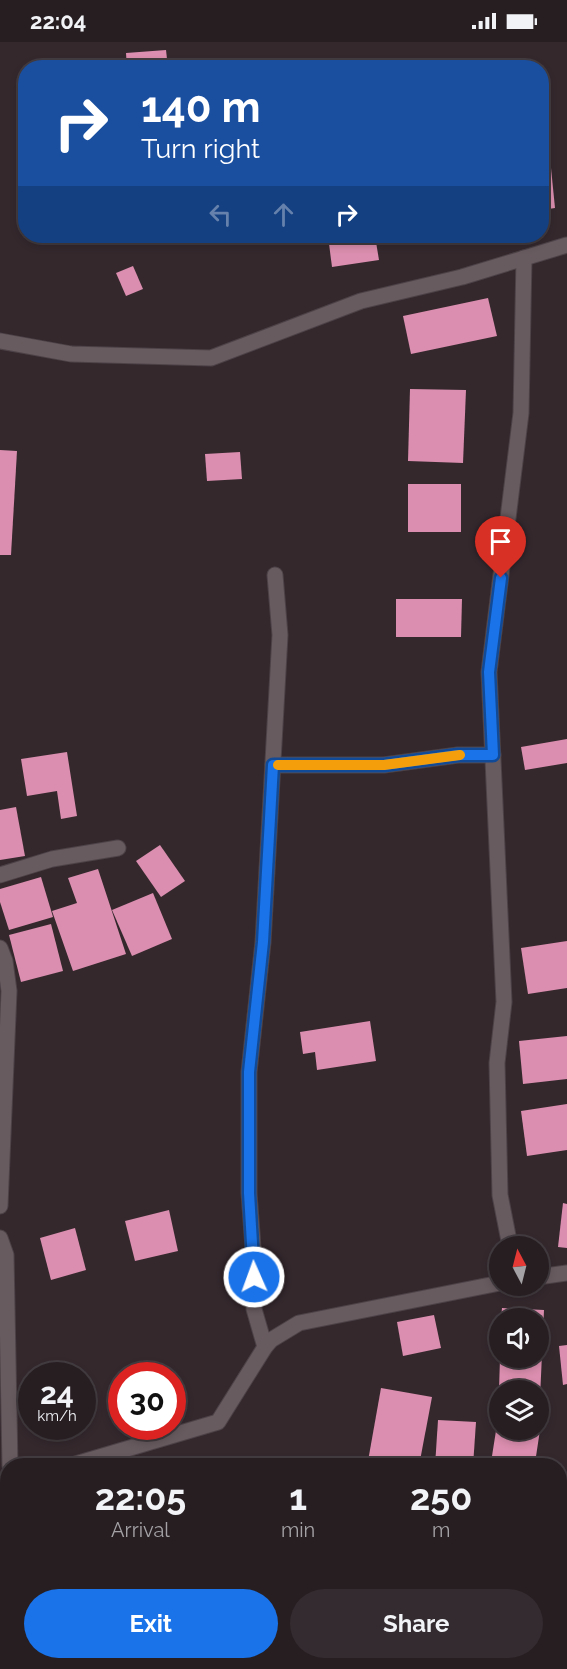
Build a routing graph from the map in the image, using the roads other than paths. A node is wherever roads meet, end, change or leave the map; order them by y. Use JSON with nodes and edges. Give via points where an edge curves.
{"nodes":[{"id":1,"x":567,"y":245,"type":"edge"},
{"id":2,"x":524,"y":258,"type":"junction"},
{"id":3,"x":0,"y":341,"type":"edge"},
{"id":4,"x":275,"y":575,"type":"dead end"},
{"id":5,"x":493,"y":755,"type":"junction"},
{"id":6,"x":273,"y":765,"type":"junction"},
{"id":7,"x":118,"y":848,"type":"dead end"},
{"id":8,"x":0,"y":875,"type":"edge"},
{"id":9,"x":0,"y":948,"type":"edge"},
{"id":10,"x":0,"y":1206,"type":"edge"},
{"id":11,"x":508,"y":1236,"type":"edge"},
{"id":12,"x":0,"y":1238,"type":"edge"},
{"id":13,"x":567,"y":1273,"type":"edge"},
{"id":14,"x":549,"y":1275,"type":"edge"},
{"id":15,"x":489,"y":1285,"type":"edge"},
{"id":16,"x":265,"y":1347,"type":"junction"},
{"id":17,"x":10,"y":1458,"type":"edge"},
{"id":18,"x":96,"y":1458,"type":"edge"}],
"edges":[{"from":1,"to":2,"type":"street"},
{"from":2,"to":3,"type":"street","via":[[462,278],[361,301],[211,358],[71,354]]},
{"from":2,"to":5,"type":"street","via":[[521,413],[489,672]]},
{"from":4,"to":6,"type":"street","via":[[280,635]]},
{"from":5,"to":6,"type":"street","via":[[458,755],[384,765]]},
{"from":5,"to":11,"type":"street","via":[[504,1002],[497,1063],[500,1195]]},
{"from":6,"to":16,"type":"street","via":[[263,942],[249,1072],[254,1309]]},
{"from":7,"to":8,"type":"street","via":[[52,859]]},
{"from":9,"to":10,"type":"street","via":[[9,991]]},
{"from":12,"to":17,"type":"street","via":[[6,1255]]},
{"from":13,"to":14,"type":"street"},
{"from":15,"to":16,"type":"street","via":[[300,1323]]},
{"from":16,"to":18,"type":"street","via":[[218,1422]]}]}
